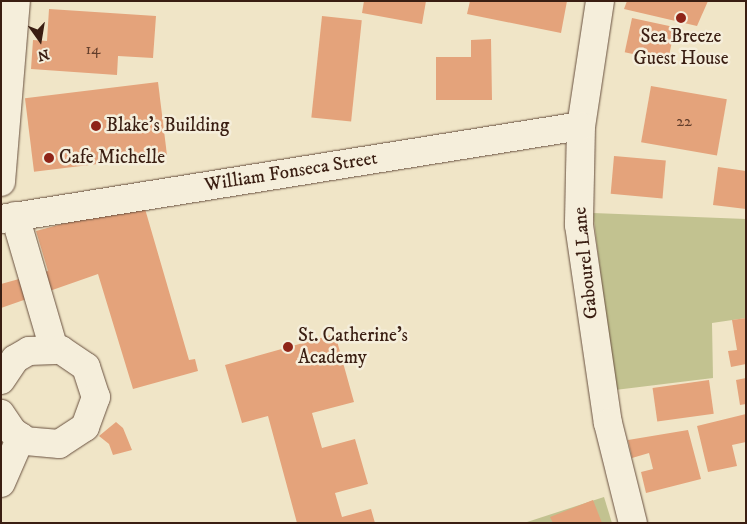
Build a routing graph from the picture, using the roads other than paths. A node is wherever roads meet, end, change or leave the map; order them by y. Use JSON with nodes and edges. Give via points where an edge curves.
{"nodes":[{"id":1,"x":16,"y":1,"type":"edge"},
{"id":2,"x":600,"y":1,"type":"edge"},
{"id":3,"x":581,"y":126,"type":"junction"},
{"id":4,"x":1,"y":182,"type":"edge"},
{"id":5,"x":8,"y":218,"type":"edge"},
{"id":6,"x":54,"y":348,"type":"junction"},
{"id":7,"x":4,"y":365,"type":"edge"},
{"id":8,"x":1,"y":414,"type":"edge"},
{"id":9,"x":21,"y":437,"type":"junction"},
{"id":10,"x":1,"y":482,"type":"edge"},
{"id":11,"x":633,"y":523,"type":"edge"}],
"edges":[{"from":1,"to":4,"type":"street"},
{"from":2,"to":3,"type":"street","name":"Gabourel Lane"},
{"from":3,"to":5,"type":"street","name":"William Fonseca Street"},
{"from":3,"to":11,"type":"street","name":"Gabourel Lane","via":[[579,225],[608,423]]},
{"from":5,"to":6,"type":"street"},
{"from":6,"to":7,"type":"street","via":[[29,351]]},
{"from":6,"to":9,"type":"street","via":[[75,356],[86,368],[96,398],[93,413],[85,427],[59,444],[42,445]]},
{"from":8,"to":9,"type":"street"},
{"from":9,"to":10,"type":"street"}]}
